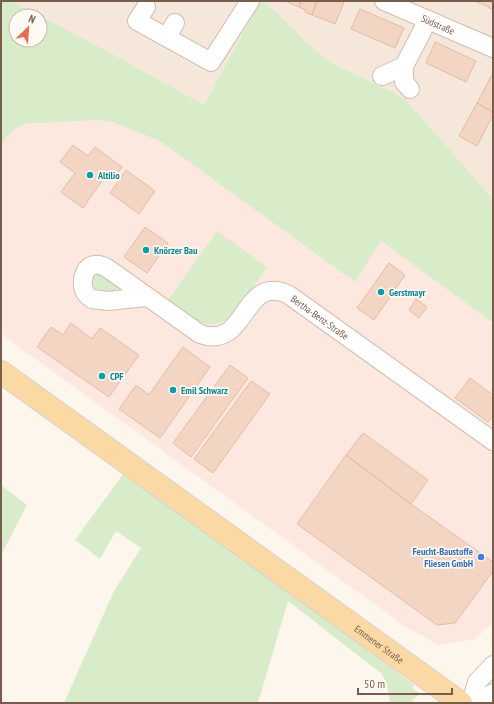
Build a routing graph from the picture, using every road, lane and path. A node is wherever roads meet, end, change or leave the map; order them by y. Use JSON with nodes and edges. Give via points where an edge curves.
{"nodes":[{"id":1,"x":250,"y":1,"type":"edge"},
{"id":2,"x":384,"y":1,"type":"edge"},
{"id":3,"x":146,"y":7,"type":"dead end"},
{"id":4,"x":428,"y":20,"type":"junction"},
{"id":5,"x":493,"y":48,"type":"edge"},
{"id":6,"x":404,"y":66,"type":"junction"},
{"id":7,"x":382,"y":76,"type":"dead end"},
{"id":8,"x":410,"y":89,"type":"dead end"},
{"id":9,"x":146,"y":297,"type":"dead end"},
{"id":10,"x":1,"y":372,"type":"edge"},
{"id":11,"x":493,"y":441,"type":"edge"},
{"id":12,"x":493,"y":665,"type":"edge"},
{"id":13,"x":477,"y":682,"type":"junction"},
{"id":14,"x":436,"y":685,"type":"junction"},
{"id":15,"x":493,"y":693,"type":"edge"},
{"id":16,"x":461,"y":703,"type":"edge"},
{"id":17,"x":471,"y":703,"type":"edge"},
{"id":18,"x":480,"y":703,"type":"edge"}],
"edges":[{"from":1,"to":3,"type":"street","via":[[211,62],[200,47],[171,30],[137,21]]},
{"from":2,"to":4,"type":"street","name":"Südstraße"},
{"from":4,"to":5,"type":"street","name":"Südstraße"},
{"from":4,"to":6,"type":"street"},
{"from":6,"to":7,"type":"street"},
{"from":6,"to":8,"type":"street","via":[[404,82]]},
{"from":9,"to":11,"type":"street","name":"Bertha-Benz-Straße","via":[[200,334],[209,337],[229,332],[259,294],[272,290],[280,291]]},
{"from":10,"to":14,"type":"main road","name":"Emmener Straße"},
{"from":12,"to":13,"type":"street"},
{"from":13,"to":14,"type":"street","via":[[455,688]]},
{"from":13,"to":17,"type":"street"},
{"from":14,"to":16,"type":"main road","name":"Emmener Straße"},
{"from":15,"to":18,"type":"street"}]}
